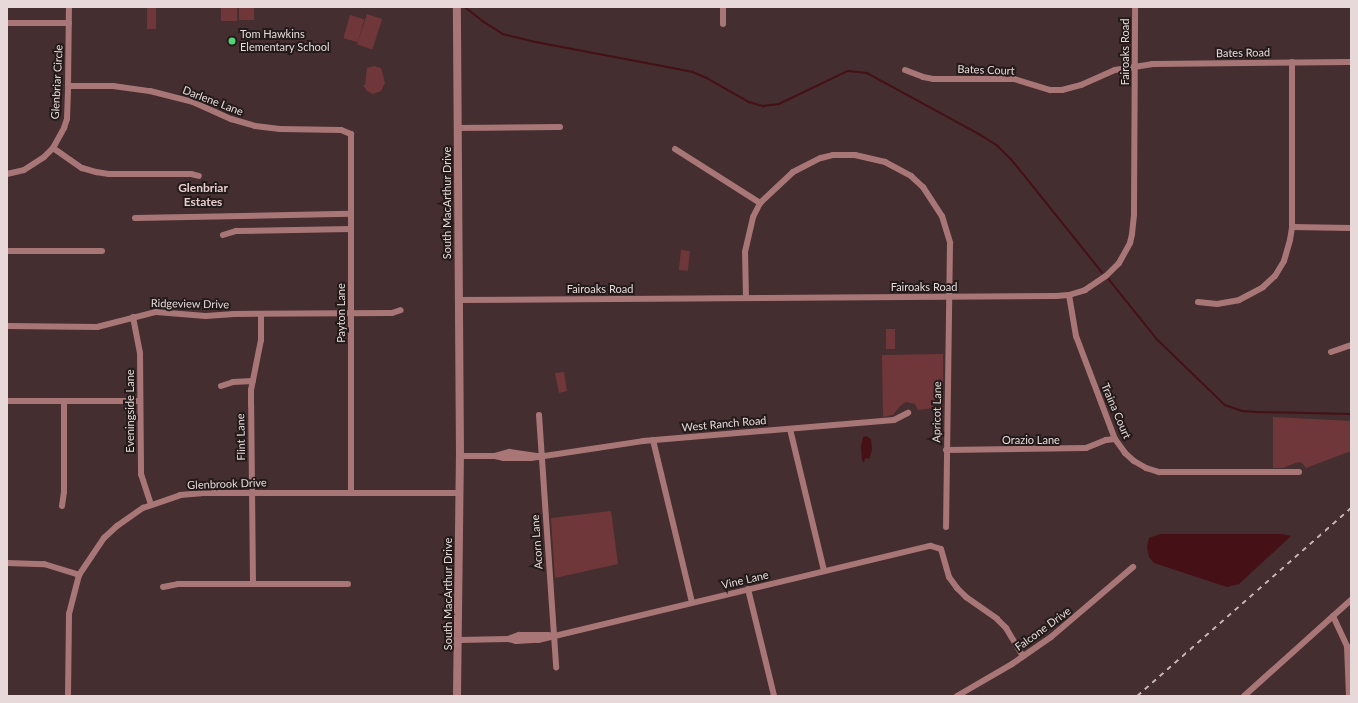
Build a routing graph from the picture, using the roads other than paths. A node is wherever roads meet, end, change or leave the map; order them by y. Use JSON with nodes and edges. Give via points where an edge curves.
{"nodes":[{"id":1,"x":69,"y":7,"type":"edge"},
{"id":2,"x":457,"y":7,"type":"edge"},
{"id":3,"x":723,"y":7,"type":"edge"},
{"id":4,"x":1135,"y":7,"type":"edge"},
{"id":5,"x":7,"y":23,"type":"edge"},
{"id":6,"x":69,"y":23,"type":"junction"},
{"id":7,"x":723,"y":24,"type":"dead end"},
{"id":8,"x":1292,"y":62,"type":"junction"},
{"id":9,"x":1351,"y":62,"type":"edge"},
{"id":10,"x":1135,"y":66,"type":"junction"},
{"id":11,"x":905,"y":70,"type":"dead end"},
{"id":12,"x":68,"y":86,"type":"junction"},
{"id":13,"x":560,"y":127,"type":"dead end"},
{"id":14,"x":457,"y":128,"type":"junction"},
{"id":15,"x":351,"y":134,"type":"joint"},
{"id":16,"x":53,"y":148,"type":"junction"},
{"id":17,"x":675,"y":149,"type":"dead end"},
{"id":18,"x":7,"y":174,"type":"edge"},
{"id":19,"x":199,"y":176,"type":"dead end"},
{"id":20,"x":760,"y":202,"type":"junction"},
{"id":21,"x":350,"y":214,"type":"junction"},
{"id":22,"x":135,"y":218,"type":"dead end"},
{"id":23,"x":1292,"y":227,"type":"junction"},
{"id":24,"x":1351,"y":228,"type":"edge"},
{"id":25,"x":350,"y":229,"type":"junction"},
{"id":26,"x":223,"y":235,"type":"dead end"},
{"id":27,"x":7,"y":251,"type":"edge"},
{"id":28,"x":102,"y":251,"type":"dead end"},
{"id":29,"x":1069,"y":295,"type":"junction"},
{"id":30,"x":950,"y":297,"type":"junction"},
{"id":31,"x":746,"y":298,"type":"junction"},
{"id":32,"x":458,"y":300,"type":"junction"},
{"id":33,"x":1198,"y":302,"type":"dead end"},
{"id":34,"x":401,"y":310,"type":"dead end"},
{"id":35,"x":261,"y":314,"type":"junction"},
{"id":36,"x":351,"y":314,"type":"junction"},
{"id":37,"x":133,"y":317,"type":"junction"},
{"id":38,"x":7,"y":326,"type":"edge"},
{"id":39,"x":1351,"y":345,"type":"edge"},
{"id":40,"x":1331,"y":352,"type":"dead end"},
{"id":41,"x":253,"y":381,"type":"junction"},
{"id":42,"x":221,"y":386,"type":"dead end"},
{"id":43,"x":140,"y":401,"type":"junction"},
{"id":44,"x":7,"y":402,"type":"edge"},
{"id":45,"x":64,"y":402,"type":"junction"},
{"id":46,"x":908,"y":413,"type":"dead end"},
{"id":47,"x":539,"y":415,"type":"dead end"},
{"id":48,"x":790,"y":429,"type":"junction"},
{"id":49,"x":1115,"y":439,"type":"junction"},
{"id":50,"x":653,"y":440,"type":"junction"},
{"id":51,"x":946,"y":450,"type":"junction"},
{"id":52,"x":460,"y":456,"type":"junction"},
{"id":53,"x":540,"y":456,"type":"junction"},
{"id":54,"x":1299,"y":472,"type":"dead end"},
{"id":55,"x":351,"y":492,"type":"junction"},
{"id":56,"x":253,"y":493,"type":"junction"},
{"id":57,"x":459,"y":493,"type":"junction"},
{"id":58,"x":151,"y":504,"type":"junction"},
{"id":59,"x":62,"y":506,"type":"dead end"},
{"id":60,"x":946,"y":527,"type":"dead end"},
{"id":61,"x":7,"y":563,"type":"edge"},
{"id":62,"x":1133,"y":567,"type":"dead end"},
{"id":63,"x":824,"y":571,"type":"junction"},
{"id":64,"x":79,"y":575,"type":"junction"},
{"id":65,"x":253,"y":584,"type":"junction"},
{"id":66,"x":348,"y":584,"type":"dead end"},
{"id":67,"x":163,"y":587,"type":"dead end"},
{"id":68,"x":748,"y":589,"type":"junction"},
{"id":69,"x":1351,"y":600,"type":"edge"},
{"id":70,"x":692,"y":602,"type":"junction"},
{"id":71,"x":1333,"y":616,"type":"junction"},
{"id":72,"x":553,"y":636,"type":"junction"},
{"id":73,"x":459,"y":640,"type":"junction"},
{"id":74,"x":1023,"y":656,"type":"junction"},
{"id":75,"x":556,"y":667,"type":"dead end"},
{"id":76,"x":1252,"y":693,"type":"edge"},
{"id":77,"x":68,"y":696,"type":"edge"},
{"id":78,"x":457,"y":696,"type":"edge"},
{"id":79,"x":774,"y":696,"type":"edge"},
{"id":80,"x":957,"y":696,"type":"edge"},
{"id":81,"x":1244,"y":696,"type":"edge"},
{"id":82,"x":1349,"y":696,"type":"edge"}],
"edges":[{"from":1,"to":6,"type":"street","name":"Glenbriar Circle"},
{"from":2,"to":14,"type":"street","name":"South MacArthur Drive"},
{"from":3,"to":7,"type":"street"},
{"from":4,"to":10,"type":"street","name":"Fairoaks Road"},
{"from":5,"to":6,"type":"street"},
{"from":6,"to":12,"type":"street","name":"Glenbriar Circle"},
{"from":8,"to":9,"type":"street","name":"Bates Road"},
{"from":8,"to":10,"type":"street","name":"Bates Road"},
{"from":8,"to":23,"type":"street"},
{"from":10,"to":11,"type":"street","name":"Bates Court","via":[[1115,70],[1081,85],[1062,90],[1050,90],[1014,79],[934,79]]},
{"from":10,"to":29,"type":"street","name":"Fairoaks Road","via":[[1134,214],[1130,243],[1119,263],[1110,272],[1085,290]]},
{"from":12,"to":15,"type":"street","name":"Darlene Lane","via":[[112,86],[150,91],[193,102],[231,119],[256,126],[280,130],[341,130]]},
{"from":12,"to":16,"type":"street","name":"Glenbriar Circle","via":[[67,119]]},
{"from":13,"to":14,"type":"street"},
{"from":14,"to":32,"type":"street","name":"South MacArthur Drive"},
{"from":15,"to":21,"type":"street","name":"Payton Lane"},
{"from":16,"to":18,"type":"street","name":"Glenbriar Circle","via":[[33,166]]},
{"from":16,"to":19,"type":"street","via":[[77,165],[96,172]]},
{"from":17,"to":20,"type":"street"},
{"from":20,"to":30,"type":"street","name":"Apricot Lane","via":[[793,172],[833,155],[869,157],[899,168],[923,187],[942,216],[950,243]]},
{"from":20,"to":31,"type":"street","via":[[753,217],[746,246]]},
{"from":21,"to":22,"type":"street"},
{"from":21,"to":25,"type":"street","name":"Payton Lane"},
{"from":23,"to":24,"type":"street"},
{"from":23,"to":33,"type":"street","via":[[1284,261],[1275,276],[1263,287],[1232,303]]},
{"from":25,"to":26,"type":"street","via":[[236,231]]},
{"from":25,"to":36,"type":"street","name":"Payton Lane"},
{"from":27,"to":28,"type":"street"},
{"from":29,"to":30,"type":"street","name":"Fairoaks Road"},
{"from":29,"to":49,"type":"street","name":"Traina Court","via":[[1076,336]]},
{"from":30,"to":31,"type":"street","name":"Fairoaks Road"},
{"from":30,"to":51,"type":"street","name":"Apricot Lane"},
{"from":31,"to":32,"type":"street","name":"Fairoaks Road"},
{"from":32,"to":52,"type":"street","name":"South MacArthur Drive"},
{"from":34,"to":36,"type":"street","name":"Ridgeview Drive","via":[[392,313]]},
{"from":35,"to":36,"type":"street","name":"Ridgeview Drive"},
{"from":35,"to":37,"type":"street","name":"Ridgeview Drive","via":[[206,316],[156,312]]},
{"from":35,"to":41,"type":"street","name":"Flint Lane","via":[[261,340]]},
{"from":36,"to":55,"type":"street","name":"Payton Lane"},
{"from":37,"to":38,"type":"street","name":"Ridgeview Drive","via":[[97,327]]},
{"from":37,"to":43,"type":"street","name":"Eveningside Lane","via":[[140,353]]},
{"from":39,"to":40,"type":"street"},
{"from":41,"to":42,"type":"street","via":[[240,381]]},
{"from":41,"to":56,"type":"street","name":"Flint Lane"},
{"from":43,"to":45,"type":"street"},
{"from":43,"to":58,"type":"street","name":"Eveningside Lane","via":[[141,474]]},
{"from":44,"to":45,"type":"street"},
{"from":45,"to":59,"type":"street"},
{"from":46,"to":48,"type":"street","name":"West Ranch Road","via":[[894,420]]},
{"from":47,"to":53,"type":"street","name":"Acorn Lane"},
{"from":48,"to":50,"type":"street","name":"West Ranch Road"},
{"from":48,"to":63,"type":"street"},
{"from":49,"to":51,"type":"street","name":"Orazio Lane","via":[[1086,448]]},
{"from":49,"to":54,"type":"street","name":"Traina Court","via":[[1134,461],[1159,472]]},
{"from":50,"to":53,"type":"street","name":"West Ranch Road"},
{"from":50,"to":70,"type":"street"},
{"from":51,"to":60,"type":"street","name":"Apricot Lane"},
{"from":52,"to":53,"type":"street","name":"West Ranch Road"},
{"from":52,"to":57,"type":"street"},
{"from":53,"to":72,"type":"street","name":"Acorn Lane"},
{"from":55,"to":56,"type":"street","name":"Glenbrook Drive"},
{"from":55,"to":57,"type":"street","name":"Glenbrook Drive"},
{"from":56,"to":58,"type":"street","name":"Glenbrook Drive","via":[[180,495]]},
{"from":56,"to":65,"type":"street","name":"Flint Lane"},
{"from":57,"to":73,"type":"street","name":"South MacArthur Drive"},
{"from":58,"to":64,"type":"street","name":"Glenbrook Drive","via":[[132,514],[104,538]]},
{"from":61,"to":64,"type":"street","via":[[44,564]]},
{"from":62,"to":74,"type":"street","name":"Falcone Drive","via":[[1078,616]]},
{"from":63,"to":68,"type":"street","name":"Vine Lane"},
{"from":63,"to":74,"type":"street","name":"Vine Lane","via":[[924,546],[941,549],[949,577],[957,588],[1006,628]]},
{"from":64,"to":77,"type":"street","name":"Glenbrook Drive","via":[[68,614]]},
{"from":65,"to":66,"type":"street"},
{"from":65,"to":67,"type":"street","via":[[178,584]]},
{"from":68,"to":70,"type":"street","name":"Vine Lane"},
{"from":68,"to":79,"type":"street"},
{"from":69,"to":71,"type":"street"},
{"from":70,"to":72,"type":"street","name":"Vine Lane"},
{"from":71,"to":76,"type":"street"},
{"from":71,"to":82,"type":"street","via":[[1347,646]]},
{"from":72,"to":73,"type":"street","name":"Vine Lane","via":[[519,635],[508,639]]},
{"from":72,"to":75,"type":"street","name":"Acorn Lane"},
{"from":73,"to":78,"type":"street","name":"South MacArthur Drive"},
{"from":74,"to":80,"type":"street","name":"Falcone Drive"},
{"from":76,"to":81,"type":"street"}]}
